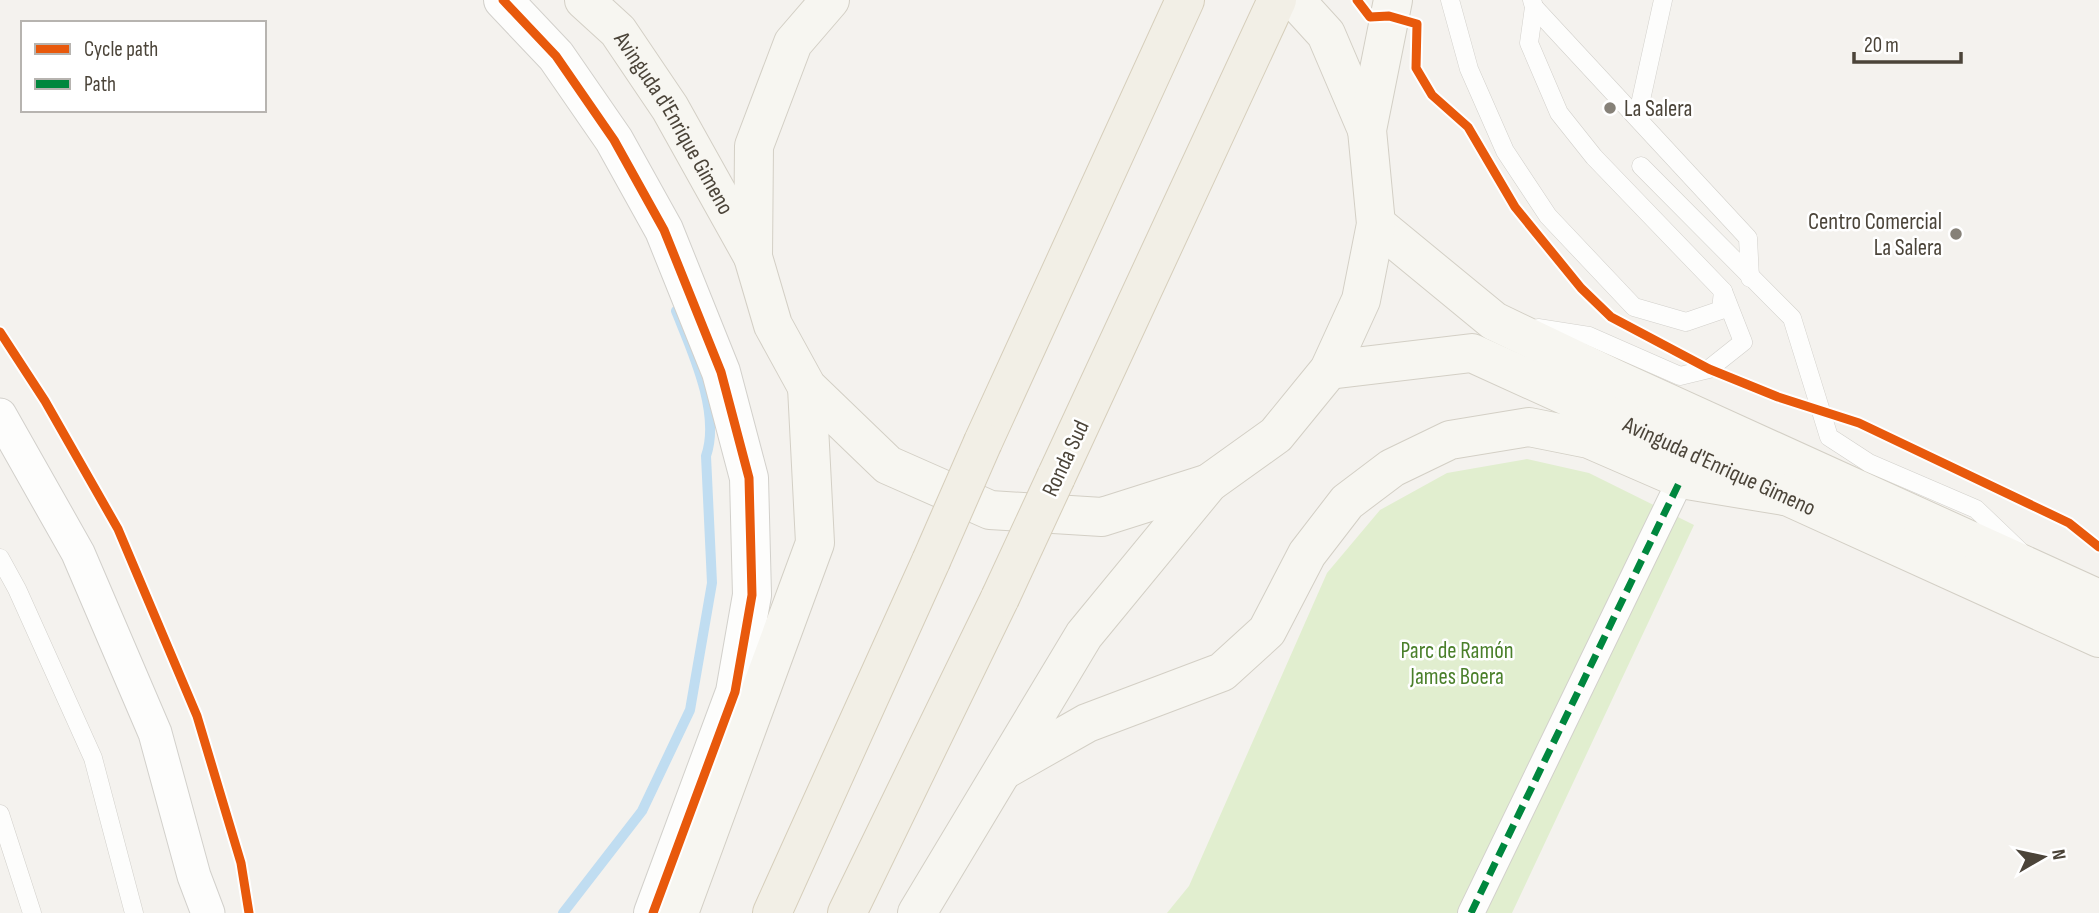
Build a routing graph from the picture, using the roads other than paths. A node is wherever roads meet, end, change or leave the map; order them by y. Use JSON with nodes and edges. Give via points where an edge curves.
{"nodes":[{"id":1,"x":503,"y":0,"type":"edge"},
{"id":2,"x":584,"y":0,"type":"edge"},
{"id":3,"x":831,"y":0,"type":"edge"},
{"id":4,"x":1185,"y":0,"type":"edge"},
{"id":5,"x":1295,"y":0,"type":"edge"},
{"id":6,"x":1393,"y":0,"type":"edge"},
{"id":7,"x":1450,"y":0,"type":"edge"},
{"id":8,"x":1663,"y":0,"type":"edge"},
{"id":9,"x":1533,"y":3,"type":"edge"},
{"id":10,"x":1269,"y":17,"type":"edge"},
{"id":11,"x":1637,"y":118,"type":"junction"},
{"id":12,"x":1367,"y":130,"type":"junction"},
{"id":13,"x":1641,"y":166,"type":"dead end"},
{"id":14,"x":1376,"y":224,"type":"junction"},
{"id":15,"x":753,"y":257,"type":"junction"},
{"id":16,"x":1750,"y":278,"type":"junction"},
{"id":17,"x":1723,"y":290,"type":"junction"},
{"id":18,"x":1494,"y":321,"type":"junction"},
{"id":19,"x":1329,"y":370,"type":"junction"},
{"id":20,"x":807,"y":387,"type":"junction"},
{"id":21,"x":0,"y":415,"type":"edge"},
{"id":22,"x":1681,"y":479,"type":"junction"},
{"id":23,"x":1209,"y":483,"type":"junction"},
{"id":24,"x":1784,"y":496,"type":"junction"},
{"id":25,"x":0,"y":558,"type":"edge"},
{"id":26,"x":2043,"y":573,"type":"junction"},
{"id":27,"x":2099,"y":599,"type":"edge"},
{"id":28,"x":2099,"y":638,"type":"edge"},
{"id":29,"x":1004,"y":770,"type":"junction"},
{"id":30,"x":0,"y":814,"type":"edge"},
{"id":31,"x":194,"y":876,"type":"junction"},
{"id":32,"x":920,"y":910,"type":"edge"},
{"id":33,"x":32,"y":913,"type":"edge"},
{"id":34,"x":134,"y":913,"type":"edge"},
{"id":35,"x":190,"y":913,"type":"edge"},
{"id":36,"x":208,"y":913,"type":"edge"},
{"id":37,"x":653,"y":913,"type":"edge"},
{"id":38,"x":679,"y":913,"type":"edge"},
{"id":39,"x":772,"y":913,"type":"edge"},
{"id":40,"x":847,"y":913,"type":"edge"},
{"id":41,"x":1471,"y":913,"type":"edge"}],
"edges":[{"from":1,"to":37,"type":"street","via":[[556,56],[614,140],[664,230],[721,372],[749,478],[752,594],[735,691]]},
{"from":2,"to":15,"type":"main road","name":"Avinguda d'Enrique Gimeno","via":[[618,32],[670,108]]},
{"from":3,"to":15,"type":"main road","via":[[793,43],[754,146]]},
{"from":4,"to":39,"type":"main road","bridge":true},
{"from":5,"to":12,"type":"main road","via":[[1326,34]]},
{"from":6,"to":12,"type":"main road"},
{"from":7,"to":17,"type":"lane","via":[[1469,69],[1505,151],[1548,216],[1634,307],[1686,322],[1721,310]]},
{"from":8,"to":11,"type":"lane"},
{"from":9,"to":11,"type":"lane"},
{"from":9,"to":17,"type":"lane","via":[[1529,43],[1559,113],[1594,157]]},
{"from":10,"to":40,"type":"main road","name":"Ronda Sud","bridge":true,"via":[[1000,598]]},
{"from":11,"to":16,"type":"lane","via":[[1748,238]]},
{"from":12,"to":14,"type":"main road"},
{"from":13,"to":16,"type":"lane"},
{"from":14,"to":18,"type":"main road","name":"Avinguda d'Enrique Gimeno"},
{"from":14,"to":19,"type":"main road","via":[[1362,300]]},
{"from":15,"to":20,"type":"main road","via":[[773,325]]},
{"from":16,"to":26,"type":"lane","via":[[1792,318],[1829,437],[1869,463],[1976,509]]},
{"from":17,"to":18,"type":"lane","via":[[1743,342],[1709,369],[1680,376],[1589,336]]},
{"from":18,"to":26,"type":"main road","name":"Avinguda d'Enrique Gimeno"},
{"from":19,"to":23,"type":"main road","via":[[1276,435]]},
{"from":19,"to":24,"type":"main road","name":"Avinguda d'Enrique Gimeno","via":[[1472,353]]},
{"from":20,"to":23,"type":"main road","via":[[888,465],[990,510],[1102,517]]},
{"from":20,"to":38,"type":"main road","via":[[815,543]]},
{"from":21,"to":31,"type":"street","via":[[78,554],[155,733]]},
{"from":22,"to":24,"type":"main road"},
{"from":22,"to":29,"type":"main road","via":[[1589,439],[1529,427],[1450,440],[1392,468],[1347,502],[1307,554],[1267,631],[1222,672],[1087,723]]},
{"from":22,"to":41,"type":"street"},
{"from":23,"to":29,"type":"main road","via":[[1084,635]]},
{"from":24,"to":28,"type":"main road","name":"Avinguda d'Enrique Gimeno"},
{"from":25,"to":34,"type":"lane","via":[[93,758]]},
{"from":26,"to":27,"type":"main road","name":"Avinguda d'Enrique Gimeno"},
{"from":29,"to":32,"type":"main road"},
{"from":30,"to":33,"type":"lane"},
{"from":31,"to":35,"type":"street"},
{"from":31,"to":36,"type":"street"}]}
